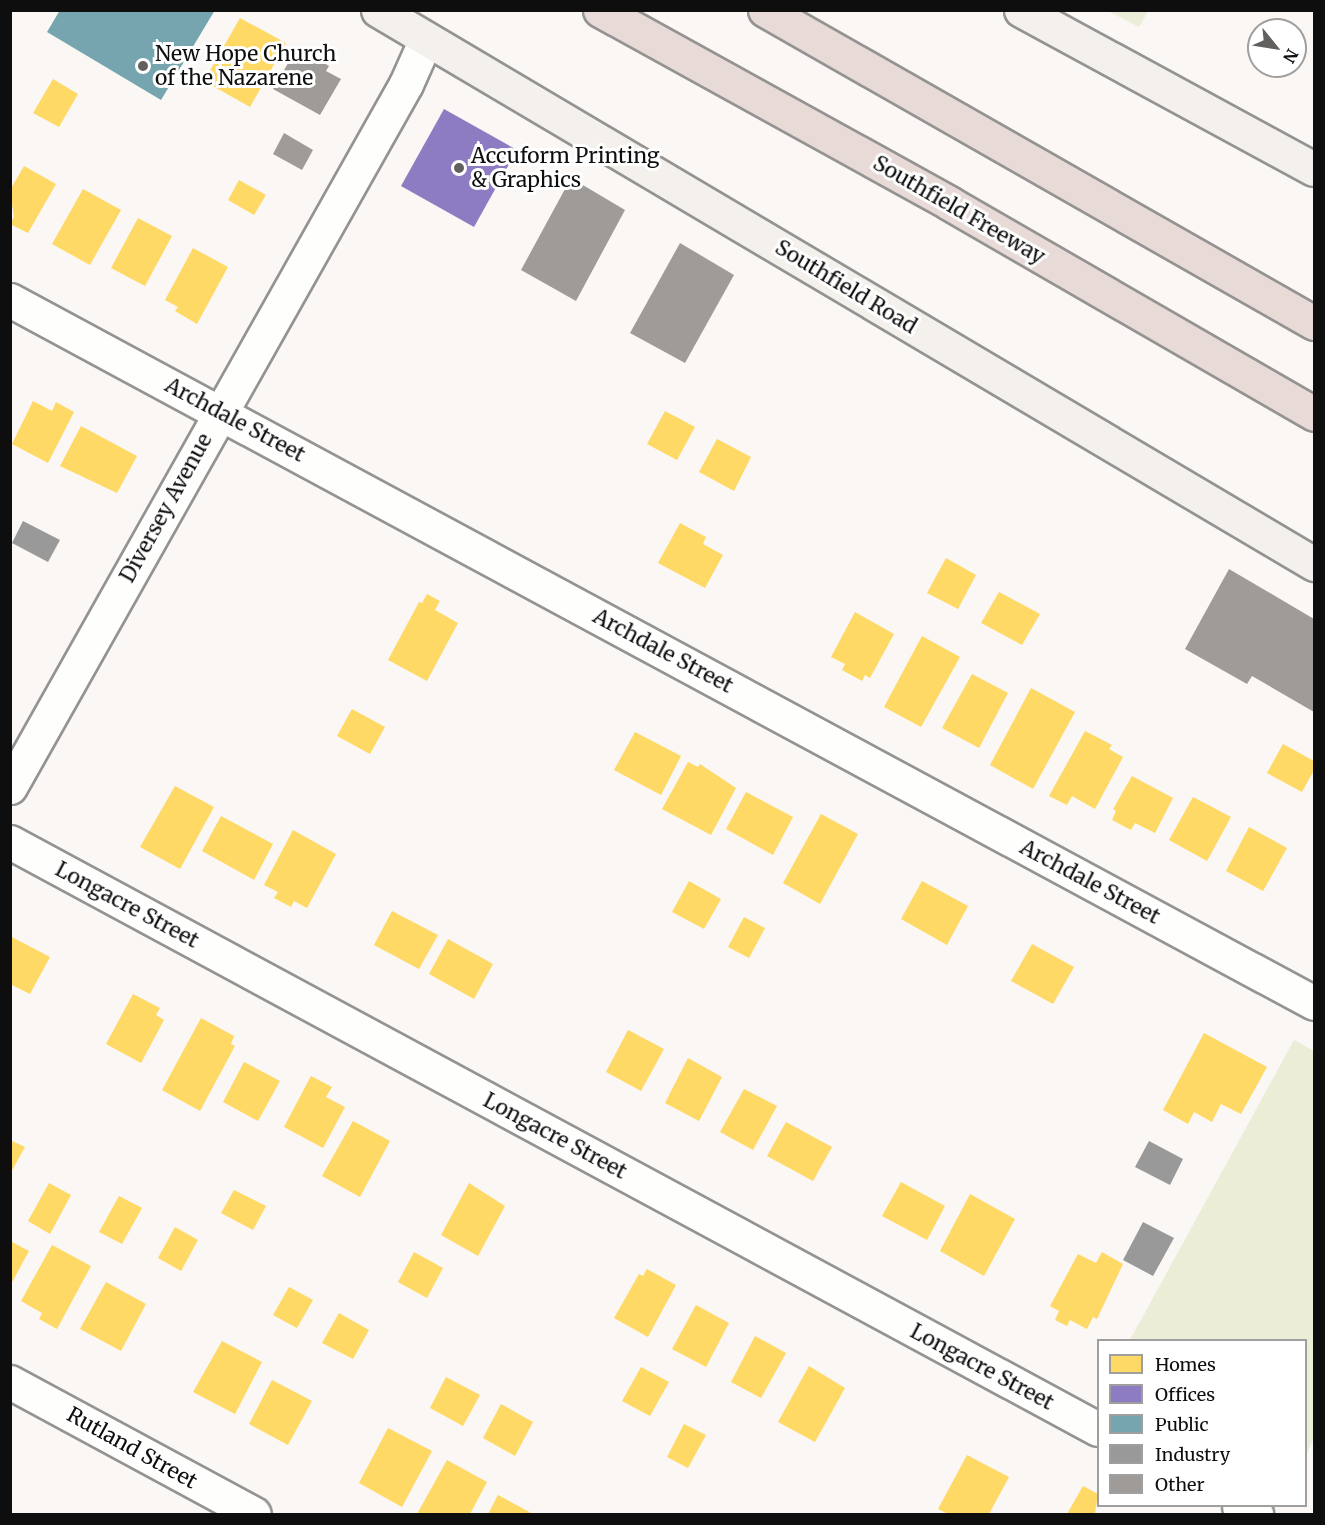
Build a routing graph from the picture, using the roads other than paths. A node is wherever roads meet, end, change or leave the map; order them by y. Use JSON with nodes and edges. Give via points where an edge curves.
{"nodes":[{"id":1,"x":378,"y":10,"type":"edge"},
{"id":2,"x":600,"y":10,"type":"edge"},
{"id":3,"x":765,"y":10,"type":"edge"},
{"id":4,"x":1021,"y":10,"type":"edge"},
{"id":5,"x":426,"y":39,"type":"junction"},
{"id":6,"x":1314,"y":169,"type":"edge"},
{"id":7,"x":10,"y":300,"type":"edge"},
{"id":8,"x":1314,"y":323,"type":"edge"},
{"id":9,"x":220,"y":412,"type":"junction"},
{"id":10,"x":1314,"y":414,"type":"edge"},
{"id":11,"x":1314,"y":564,"type":"edge"},
{"id":12,"x":10,"y":787,"type":"edge"},
{"id":13,"x":10,"y":842,"type":"edge"},
{"id":14,"x":1314,"y":1003,"type":"edge"},
{"id":15,"x":10,"y":1382,"type":"edge"},
{"id":16,"x":1097,"y":1429,"type":"edge"},
{"id":17,"x":1241,"y":1507,"type":"edge"},
{"id":18,"x":254,"y":1515,"type":"edge"},
{"id":19,"x":1256,"y":1515,"type":"edge"}],
"edges":[{"from":1,"to":5,"type":"main road","name":"Southfield Road"},
{"from":2,"to":10,"type":"highway","name":"Southfield Freeway","via":[[949,203]]},
{"from":3,"to":8,"type":"highway"},
{"from":4,"to":6,"type":"main road"},
{"from":5,"to":9,"type":"street","name":"Diversey Avenue","via":[[406,84]]},
{"from":5,"to":11,"type":"main road","name":"Southfield Road"},
{"from":7,"to":9,"type":"street","name":"Archdale Street"},
{"from":9,"to":12,"type":"street","name":"Diversey Avenue"},
{"from":9,"to":14,"type":"street","name":"Archdale Street"},
{"from":13,"to":16,"type":"street","name":"Longacre Street"},
{"from":15,"to":18,"type":"street","name":"Rutland Street"},
{"from":17,"to":19,"type":"street"}]}
